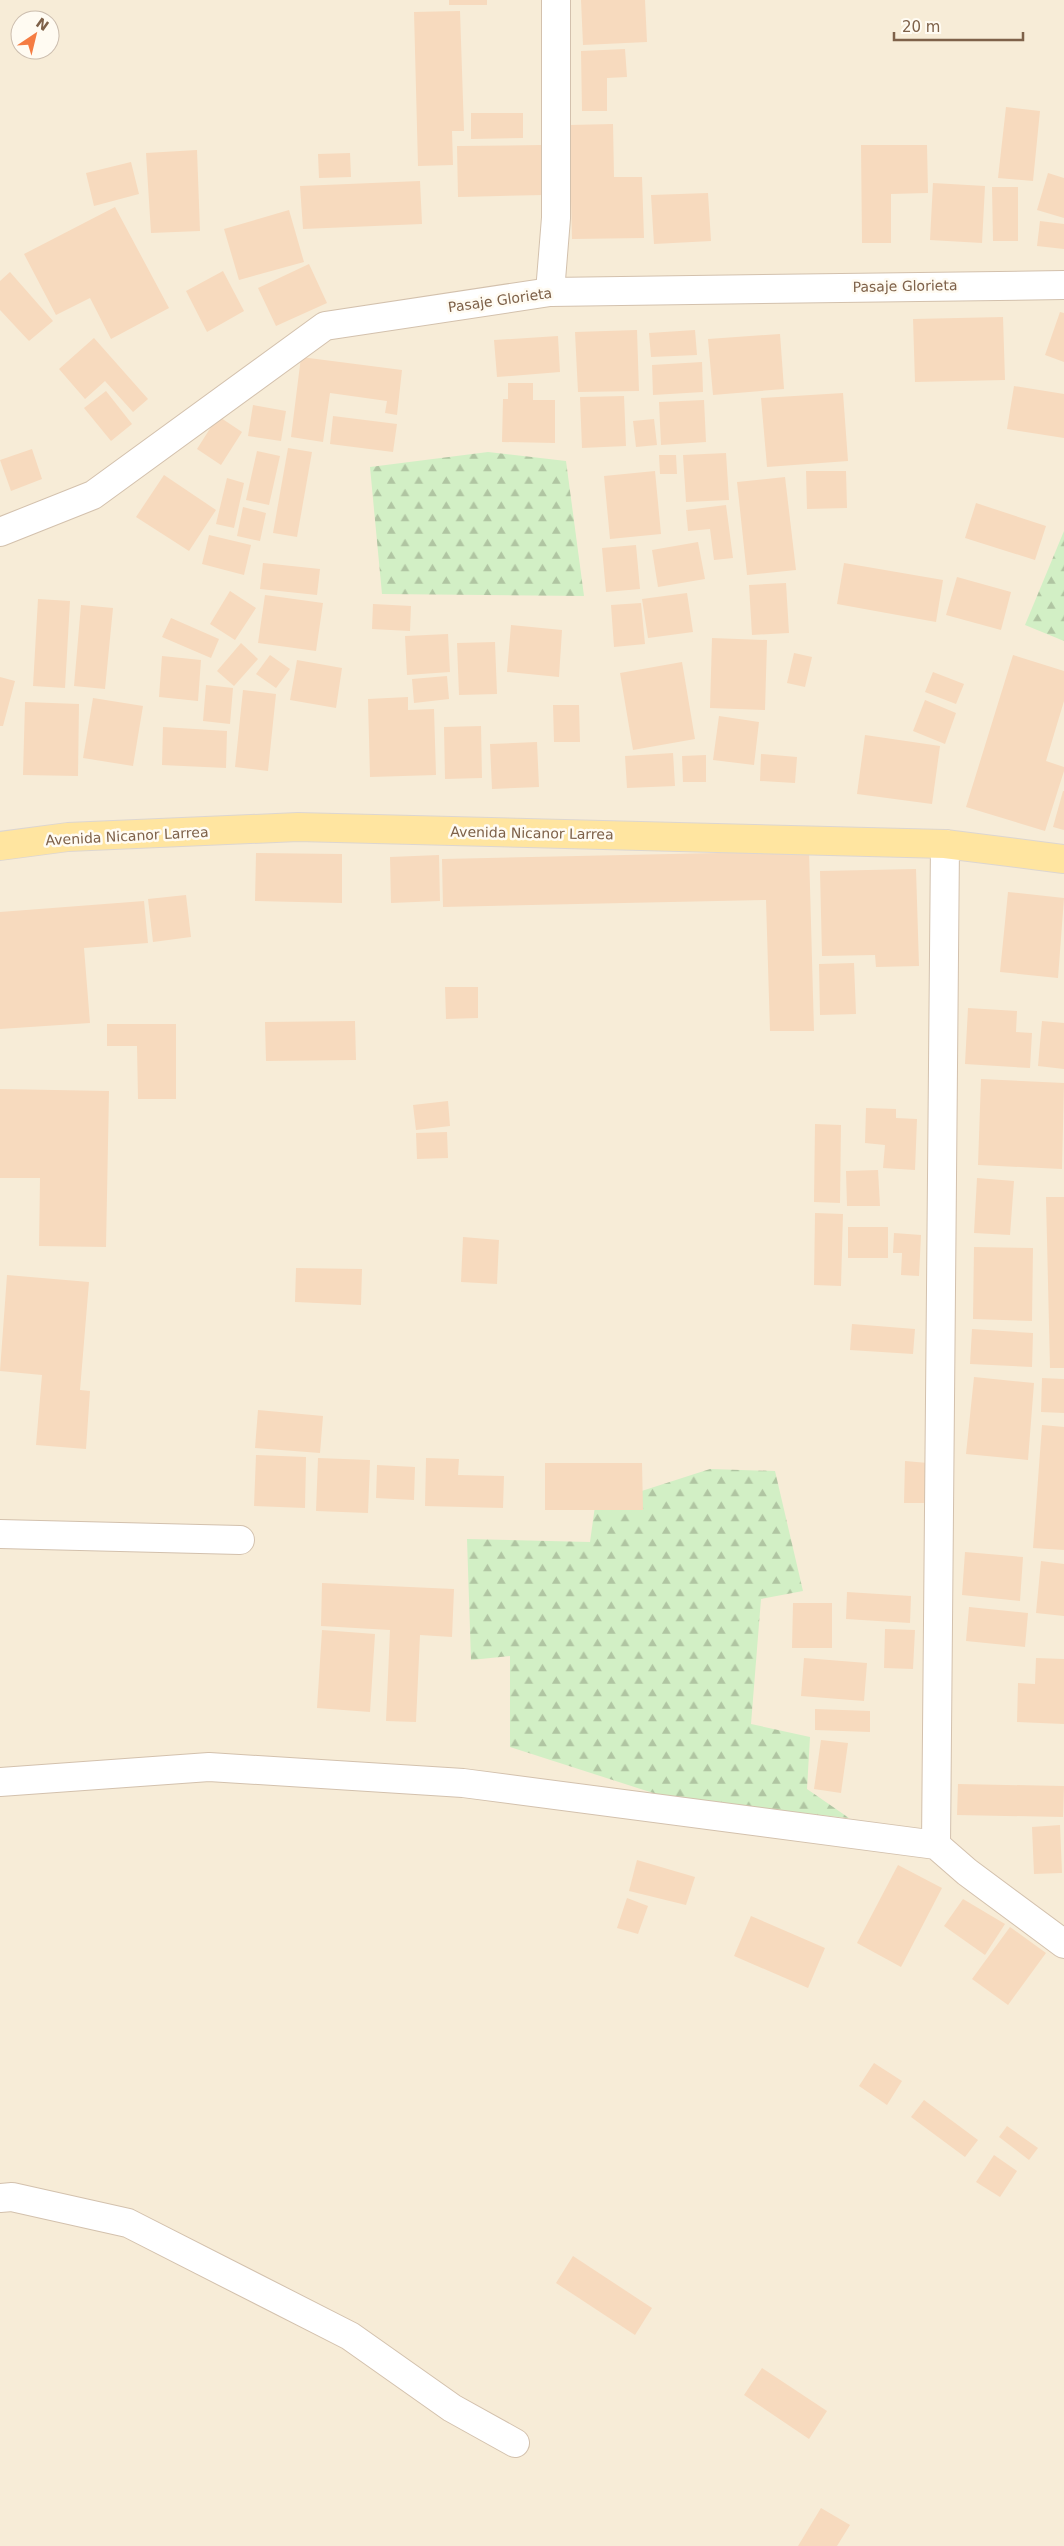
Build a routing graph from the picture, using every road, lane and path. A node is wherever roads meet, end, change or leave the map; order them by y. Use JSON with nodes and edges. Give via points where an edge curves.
{"nodes":[{"id":1,"x":556,"y":0,"type":"edge"},
{"id":2,"x":1064,"y":285,"type":"edge"},
{"id":3,"x":550,"y":292,"type":"junction"},
{"id":4,"x":0,"y":532,"type":"edge"},
{"id":5,"x":945,"y":844,"type":"junction"},
{"id":6,"x":0,"y":846,"type":"edge"},
{"id":7,"x":1064,"y":858,"type":"edge"},
{"id":8,"x":0,"y":1534,"type":"edge"},
{"id":9,"x":240,"y":1540,"type":"dead end"},
{"id":10,"x":0,"y":1782,"type":"edge"},
{"id":11,"x":936,"y":1845,"type":"junction"},
{"id":12,"x":1064,"y":1944,"type":"edge"},
{"id":13,"x":0,"y":2198,"type":"edge"},
{"id":14,"x":515,"y":2443,"type":"dead end"}],
"edges":[{"from":1,"to":3,"type":"street","via":[[556,218]]},
{"from":2,"to":3,"type":"street","name":"Pasaje Glorieta"},
{"from":3,"to":4,"type":"street","name":"Pasaje Glorieta","via":[[325,326],[93,495]]},
{"from":5,"to":6,"type":"main road","name":"Avenida Nicanor Larrea","via":[[298,827],[68,837]]},
{"from":5,"to":7,"type":"main road","name":"Avenida Nicanor Larrea"},
{"from":5,"to":11,"type":"street"},
{"from":8,"to":9,"type":"street"},
{"from":10,"to":11,"type":"street","via":[[208,1767],[453,1783]]},
{"from":11,"to":12,"type":"street"},
{"from":13,"to":14,"type":"street","via":[[12,2197],[128,2223],[350,2336],[452,2408]]}]}
